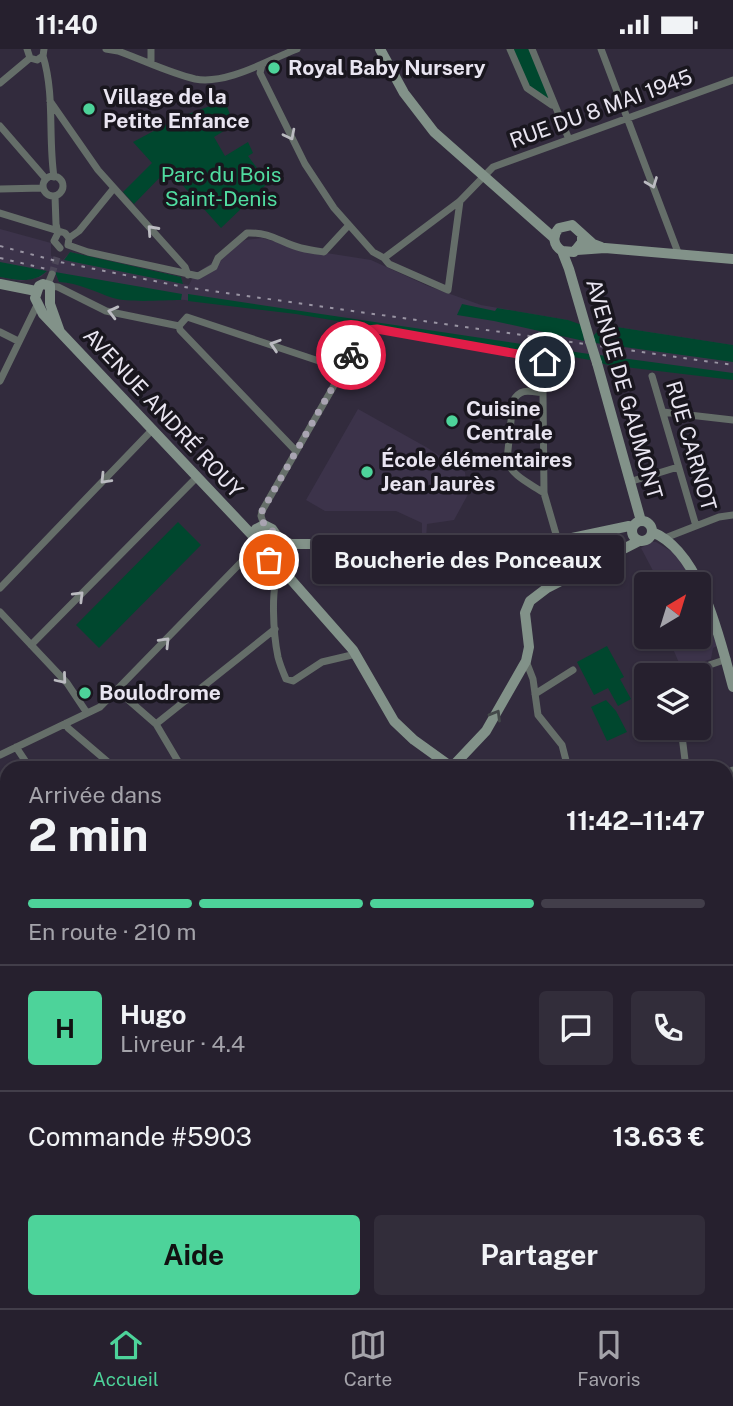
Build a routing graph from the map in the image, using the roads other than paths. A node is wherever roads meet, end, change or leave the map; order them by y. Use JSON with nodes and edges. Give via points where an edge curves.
{"nodes":[{"id":1,"x":106,"y":49,"type":"edge"},
{"id":2,"x":151,"y":49,"type":"edge"},
{"id":3,"x":298,"y":49,"type":"edge"},
{"id":4,"x":380,"y":49,"type":"edge"},
{"id":5,"x":510,"y":49,"type":"edge"},
{"id":6,"x":532,"y":49,"type":"edge"},
{"id":7,"x":601,"y":49,"type":"edge"},
{"id":8,"x":29,"y":53,"type":"edge"},
{"id":9,"x":43,"y":57,"type":"edge"},
{"id":10,"x":151,"y":63,"type":"junction"},
{"id":11,"x":261,"y":69,"type":"junction"},
{"id":12,"x":733,"y":80,"type":"edge"},
{"id":13,"x":0,"y":83,"type":"edge"},
{"id":14,"x":50,"y":101,"type":"junction"},
{"id":15,"x":553,"y":105,"type":"junction"},
{"id":16,"x":627,"y":119,"type":"junction"},
{"id":17,"x":0,"y":126,"type":"edge"},
{"id":18,"x":568,"y":137,"type":"dead end"},
{"id":19,"x":483,"y":176,"type":"junction"},
{"id":20,"x":50,"y":178,"type":"junction"},
{"id":21,"x":44,"y":188,"type":"junction"},
{"id":22,"x":114,"y":188,"type":"junction"},
{"id":23,"x":0,"y":189,"type":"edge"},
{"id":24,"x":55,"y":196,"type":"junction"},
{"id":25,"x":460,"y":201,"type":"junction"},
{"id":26,"x":0,"y":213,"type":"edge"},
{"id":27,"x":533,"y":218,"type":"junction"},
{"id":28,"x":348,"y":226,"type":"junction"},
{"id":29,"x":562,"y":226,"type":"junction"},
{"id":30,"x":58,"y":233,"type":"junction"},
{"id":31,"x":582,"y":234,"type":"junction"},
{"id":32,"x":554,"y":238,"type":"junction"},
{"id":33,"x":65,"y":244,"type":"junction"},
{"id":34,"x":605,"y":249,"type":"junction"},
{"id":35,"x":562,"y":251,"type":"junction"},
{"id":36,"x":576,"y":251,"type":"junction"},
{"id":37,"x":679,"y":255,"type":"junction"},
{"id":38,"x":57,"y":257,"type":"tunnel mouth"},
{"id":39,"x":384,"y":258,"type":"junction"},
{"id":40,"x":733,"y":260,"type":"edge"},
{"id":41,"x":569,"y":269,"type":"junction"},
{"id":42,"x":188,"y":275,"type":"junction"},
{"id":43,"x":50,"y":281,"type":"junction"},
{"id":44,"x":0,"y":284,"type":"edge"},
{"id":45,"x":36,"y":291,"type":"junction"},
{"id":46,"x":50,"y":304,"type":"junction"},
{"id":47,"x":38,"y":306,"type":"junction"},
{"id":48,"x":179,"y":326,"type":"junction"},
{"id":49,"x":0,"y":332,"type":"edge"},
{"id":50,"x":60,"y":332,"type":"junction"},
{"id":51,"x":18,"y":341,"type":"junction"},
{"id":52,"x":343,"y":369,"type":"junction"},
{"id":53,"x":652,"y":376,"type":"dead end"},
{"id":54,"x":0,"y":381,"type":"edge"},
{"id":55,"x":543,"y":393,"type":"junction"},
{"id":56,"x":663,"y":412,"type":"junction"},
{"id":57,"x":733,"y":420,"type":"edge"},
{"id":58,"x":153,"y":429,"type":"junction"},
{"id":59,"x":296,"y":451,"type":"junction"},
{"id":60,"x":678,"y":467,"type":"junction"},
{"id":61,"x":197,"y":477,"type":"junction"},
{"id":62,"x":629,"y":482,"type":"junction"},
{"id":63,"x":544,"y":493,"type":"junction"},
{"id":64,"x":733,"y":515,"type":"edge"},
{"id":65,"x":636,"y":524,"type":"junction"},
{"id":66,"x":696,"y":526,"type":"junction"},
{"id":67,"x":652,"y":532,"type":"junction"},
{"id":68,"x":263,"y":537,"type":"junction"},
{"id":69,"x":665,"y":538,"type":"junction"},
{"id":70,"x":558,"y":541,"type":"junction"},
{"id":71,"x":639,"y":541,"type":"junction"},
{"id":72,"x":280,"y":567,"type":"junction"},
{"id":73,"x":0,"y":588,"type":"edge"},
{"id":74,"x":0,"y":613,"type":"edge"},
{"id":75,"x":275,"y":629,"type":"junction"},
{"id":76,"x":31,"y":645,"type":"junction"},
{"id":77,"x":356,"y":654,"type":"junction"},
{"id":78,"x":727,"y":659,"type":"junction"},
{"id":79,"x":526,"y":661,"type":"junction"},
{"id":80,"x":711,"y":664,"type":"edge"},
{"id":81,"x":573,"y":670,"type":"dead end"},
{"id":82,"x":733,"y":687,"type":"edge"},
{"id":83,"x":117,"y":690,"type":"junction"},
{"id":84,"x":535,"y":694,"type":"junction"},
{"id":85,"x":87,"y":713,"type":"junction"},
{"id":86,"x":66,"y":723,"type":"junction"},
{"id":87,"x":156,"y":724,"type":"junction"},
{"id":88,"x":682,"y":740,"type":"edge"},
{"id":89,"x":16,"y":747,"type":"junction"},
{"id":90,"x":0,"y":755,"type":"edge"},
{"id":91,"x":25,"y":761,"type":"edge"},
{"id":92,"x":107,"y":761,"type":"edge"},
{"id":93,"x":178,"y":761,"type":"edge"},
{"id":94,"x":444,"y":761,"type":"edge"},
{"id":95,"x":458,"y":761,"type":"edge"},
{"id":96,"x":566,"y":761,"type":"edge"},
{"id":97,"x":685,"y":761,"type":"edge"}],
"edges":[{"from":1,"to":10,"type":"street"},
{"from":2,"to":10,"type":"street"},
{"from":3,"to":11,"type":"street"},
{"from":4,"to":19,"type":"main road","via":[[421,117]]},
{"from":5,"to":15,"type":"street","via":[[527,88]]},
{"from":6,"to":15,"type":"street"},
{"from":7,"to":16,"type":"street"},
{"from":8,"to":9,"type":"street"},
{"from":8,"to":13,"type":"street"},
{"from":9,"to":14,"type":"street"},
{"from":10,"to":11,"type":"street","via":[[195,79]]},
{"from":11,"to":28,"type":"street","one_way":true,"via":[[305,164]]},
{"from":12,"to":16,"type":"street","name":"RUE DU 8 MAI 1945"},
{"from":14,"to":20,"type":"street"},
{"from":14,"to":22,"type":"street","via":[[80,148]]},
{"from":15,"to":18,"type":"street"},
{"from":16,"to":19,"type":"street","name":"RUE DU 8 MAI 1945","via":[[493,167]]},
{"from":16,"to":37,"type":"street","one_way":true},
{"from":17,"to":20,"type":"street"},
{"from":19,"to":25,"type":"street","name":"RUE DU 8 MAI 1945"},
{"from":19,"to":27,"type":"main road"},
{"from":20,"to":21,"type":"street"},
{"from":20,"to":24,"type":"street","via":[[62,182],[60,194]]},
{"from":21,"to":23,"type":"street"},
{"from":21,"to":24,"type":"street"},
{"from":22,"to":33,"type":"street"},
{"from":42,"to":22,"type":"street","one_way":true},
{"from":24,"to":30,"type":"street"},
{"from":25,"to":39,"type":"street","name":"RUE DU 8 MAI 1945"},
{"from":25,"to":39,"type":"street","via":[[448,290]]},
{"from":26,"to":30,"type":"street"},
{"from":27,"to":29,"type":"main road"},
{"from":27,"to":32,"type":"main road"},
{"from":28,"to":39,"type":"street"},
{"from":28,"to":42,"type":"street","via":[[324,252],[247,233],[203,275]]},
{"from":29,"to":31,"type":"main road","via":[[576,227]]},
{"from":29,"to":32,"type":"main road"},
{"from":30,"to":33,"type":"street","via":[[65,233]]},
{"from":30,"to":33,"type":"street","via":[[54,241]]},
{"from":31,"to":34,"type":"main road"},
{"from":31,"to":36,"type":"main road"},
{"from":32,"to":35,"type":"main road"},
{"from":33,"to":38,"type":"street"},
{"from":33,"to":42,"type":"street"},
{"from":34,"to":36,"type":"main road"},
{"from":34,"to":37,"type":"main road"},
{"from":35,"to":36,"type":"main road"},
{"from":35,"to":41,"type":"main road","name":"AVENUE DE GAUMONT"},
{"from":36,"to":41,"type":"main road","name":"AVENUE DE GAUMONT"},
{"from":37,"to":40,"type":"main road"},
{"from":41,"to":62,"type":"main road","name":"AVENUE DE GAUMONT","bridge":true},
{"from":43,"to":45,"type":"main road"},
{"from":43,"to":46,"type":"main road","name":"AVENUE ANDRÉ ROUY"},
{"from":48,"to":43,"type":"street","one_way":true,"via":[[106,311]]},
{"from":44,"to":45,"type":"main road"},
{"from":45,"to":47,"type":"main road"},
{"from":46,"to":47,"type":"main road"},
{"from":46,"to":50,"type":"main road","name":"AVENUE ANDRÉ ROUY"},
{"from":47,"to":50,"type":"main road","name":"AVENUE ANDRÉ ROUY"},
{"from":47,"to":51,"type":"street"},
{"from":52,"to":48,"type":"street","one_way":true,"via":[[187,317]]},
{"from":48,"to":59,"type":"street"},
{"from":49,"to":51,"type":"street"},
{"from":50,"to":58,"type":"main road","name":"AVENUE ANDRÉ ROUY"},
{"from":51,"to":54,"type":"street"},
{"from":52,"to":55,"type":"street","via":[[367,330],[377,329],[545,362]]},
{"from":52,"to":59,"type":"street"},
{"from":53,"to":56,"type":"street","name":"RUE CARNOT"},
{"from":55,"to":63,"type":"street"},
{"from":55,"to":63,"type":"street","via":[[524,390],[513,401],[507,460],[515,473]]},
{"from":56,"to":57,"type":"street"},
{"from":56,"to":60,"type":"street","name":"RUE CARNOT"},
{"from":58,"to":61,"type":"main road","name":"AVENUE ANDRÉ ROUY"},
{"from":58,"to":73,"type":"street","one_way":true},
{"from":59,"to":68,"type":"street","via":[[261,513]]},
{"from":60,"to":62,"type":"street"},
{"from":60,"to":66,"type":"street","name":"RUE CARNOT"},
{"from":61,"to":68,"type":"main road","name":"AVENUE ANDRÉ ROUY","via":[[239,521]]},
{"from":76,"to":61,"type":"street","one_way":true},
{"from":62,"to":65,"type":"main road","name":"AVENUE DE GAUMONT"},
{"from":63,"to":70,"type":"street"},
{"from":64,"to":66,"type":"street"},
{"from":65,"to":67,"type":"main road","via":[[649,524]]},
{"from":65,"to":70,"type":"main road"},
{"from":65,"to":71,"type":"main road","via":[[632,534]]},
{"from":66,"to":69,"type":"street"},
{"from":67,"to":69,"type":"main road"},
{"from":67,"to":71,"type":"main road"},
{"from":68,"to":70,"type":"main road","via":[[292,544]]},
{"from":68,"to":72,"type":"main road","name":"AVENUE ANDRÉ ROUY","via":[[269,560]]},
{"from":83,"to":68,"type":"street","one_way":true},
{"from":69,"to":78,"type":"main road","via":[[691,566]]},
{"from":71,"to":79,"type":"main road","via":[[533,598],[526,613]]},
{"from":72,"to":75,"type":"street","via":[[275,581]]},
{"from":72,"to":77,"type":"main road","name":"AVENUE ANDRÉ ROUY"},
{"from":74,"to":76,"type":"street"},
{"from":75,"to":77,"type":"street","via":[[278,660],[286,679],[293,681],[322,662]]},
{"from":75,"to":87,"type":"street"},
{"from":76,"to":85,"type":"street","one_way":true},
{"from":77,"to":94,"type":"main road","name":"AVENUE ANDRÉ ROUY","via":[[394,721]]},
{"from":78,"to":80,"type":"street"},
{"from":78,"to":82,"type":"main road"},
{"from":79,"to":84,"type":"street"},
{"from":95,"to":79,"type":"main road","one_way":true,"via":[[486,731]]},
{"from":81,"to":84,"type":"street"},
{"from":83,"to":85,"type":"street"},
{"from":83,"to":87,"type":"street"},
{"from":84,"to":96,"type":"street","via":[[539,718],[562,745]]},
{"from":85,"to":86,"type":"street"},
{"from":86,"to":89,"type":"street"},
{"from":86,"to":92,"type":"street"},
{"from":87,"to":93,"type":"street"},
{"from":88,"to":97,"type":"street"},
{"from":89,"to":90,"type":"street"},
{"from":89,"to":91,"type":"street"}]}
